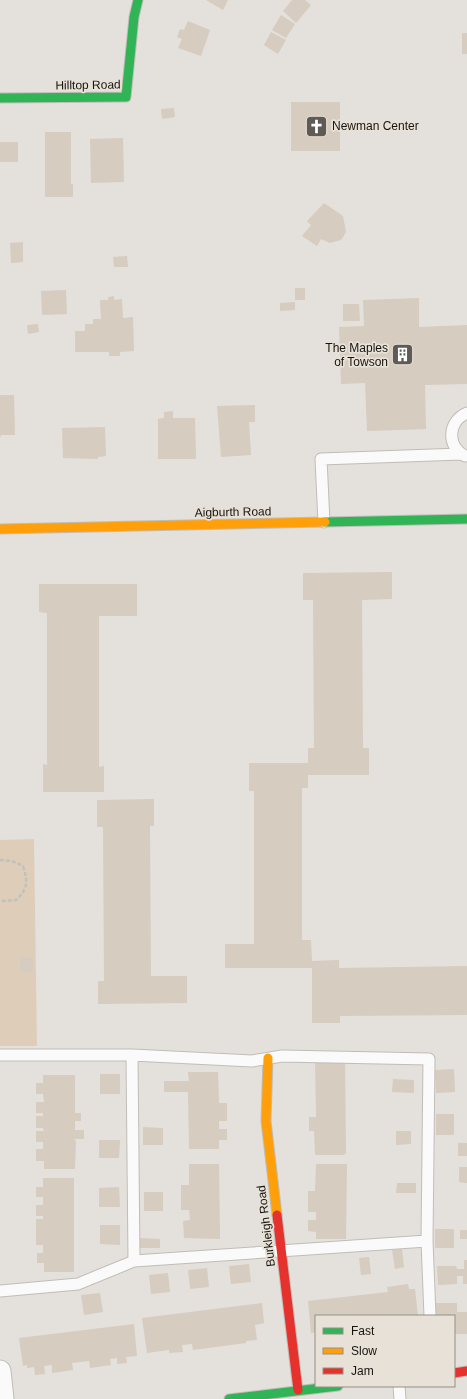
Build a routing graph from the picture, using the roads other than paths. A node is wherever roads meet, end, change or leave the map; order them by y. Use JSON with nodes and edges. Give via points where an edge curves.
{"nodes":[{"id":1,"x":138,"y":0,"type":"edge"},
{"id":2,"x":0,"y":98,"type":"edge"},
{"id":3,"x":467,"y":413,"type":"edge"},
{"id":4,"x":464,"y":455,"type":"edge"},
{"id":5,"x":467,"y":519,"type":"edge"},
{"id":6,"x":324,"y":522,"type":"junction"},
{"id":7,"x":0,"y":529,"type":"edge"},
{"id":8,"x":0,"y":1055,"type":"edge"},
{"id":9,"x":132,"y":1055,"type":"junction"},
{"id":10,"x":268,"y":1058,"type":"junction"},
{"id":11,"x":426,"y":1240,"type":"junction"},
{"id":12,"x":281,"y":1250,"type":"junction"},
{"id":13,"x":134,"y":1261,"type":"junction"},
{"id":14,"x":0,"y":1291,"type":"edge"},
{"id":15,"x":430,"y":1315,"type":"edge"},
{"id":16,"x":0,"y":1371,"type":"edge"},
{"id":17,"x":467,"y":1371,"type":"edge"},
{"id":18,"x":455,"y":1373,"type":"edge"},
{"id":19,"x":328,"y":1387,"type":"edge"},
{"id":20,"x":398,"y":1387,"type":"edge"},
{"id":21,"x":298,"y":1390,"type":"junction"},
{"id":22,"x":3,"y":1399,"type":"edge"},
{"id":23,"x":229,"y":1399,"type":"edge"},
{"id":24,"x":400,"y":1399,"type":"edge"}],
"edges":[{"from":1,"to":2,"type":"street","name":"Hilltop Road","via":[[126,97]]},
{"from":3,"to":4,"type":"lane","via":[[456,421],[451,434],[455,448]]},
{"from":4,"to":6,"type":"lane","via":[[321,459]]},
{"from":5,"to":6,"type":"street","name":"Aigburth Road"},
{"from":6,"to":7,"type":"street","name":"Aigburth Road"},
{"from":8,"to":9,"type":"lane"},
{"from":9,"to":10,"type":"lane","via":[[252,1061]]},
{"from":9,"to":13,"type":"lane"},
{"from":10,"to":11,"type":"lane","via":[[282,1056],[429,1059]]},
{"from":10,"to":12,"type":"street","name":"Burkleigh Road","via":[[266,1121]]},
{"from":11,"to":12,"type":"lane"},
{"from":11,"to":15,"type":"lane"},
{"from":12,"to":13,"type":"lane"},
{"from":12,"to":21,"type":"street","name":"Burkleigh Road"},
{"from":13,"to":14,"type":"lane","via":[[78,1284]]},
{"from":16,"to":22,"type":"street"},
{"from":17,"to":18,"type":"street"},
{"from":19,"to":21,"type":"street"},
{"from":20,"to":24,"type":"lane"},
{"from":21,"to":23,"type":"street"}]}
